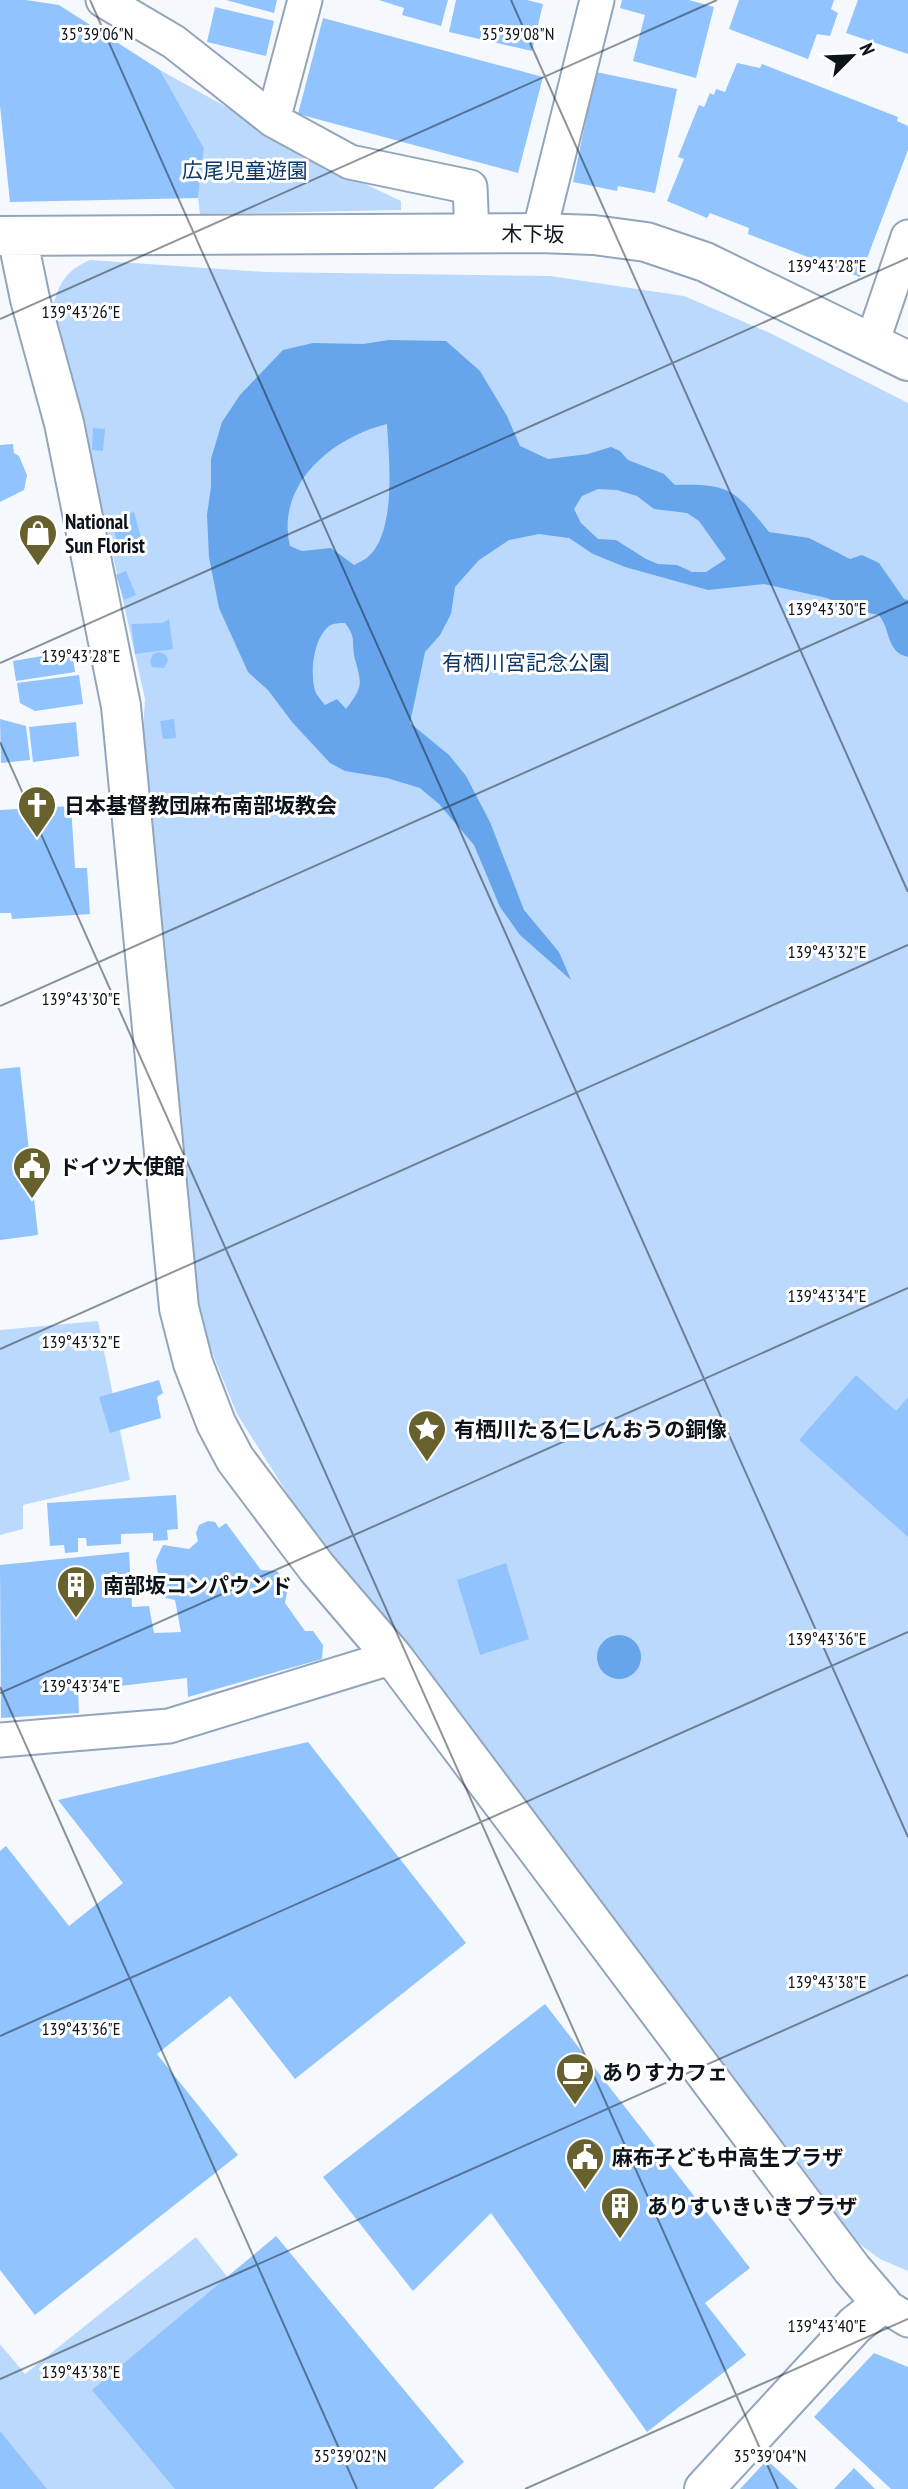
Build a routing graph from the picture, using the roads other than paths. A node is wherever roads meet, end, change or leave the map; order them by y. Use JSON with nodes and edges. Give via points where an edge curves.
{"nodes":[{"id":1,"x":103,"y":0,"type":"edge"},
{"id":2,"x":305,"y":0,"type":"edge"},
{"id":3,"x":597,"y":0,"type":"edge"},
{"id":4,"x":273,"y":120,"type":"junction"},
{"id":5,"x":6,"y":232,"type":"edge"},
{"id":6,"x":539,"y":233,"type":"junction"},
{"id":7,"x":471,"y":234,"type":"junction"},
{"id":8,"x":908,"y":237,"type":"edge"},
{"id":9,"x":872,"y":343,"type":"junction"},
{"id":10,"x":908,"y":361,"type":"edge"},
{"id":11,"x":393,"y":1657,"type":"junction"},
{"id":12,"x":0,"y":1740,"type":"edge"},
{"id":13,"x":895,"y":2312,"type":"edge"},
{"id":14,"x":704,"y":2489,"type":"edge"}],
"edges":[{"from":1,"to":4,"type":"street","via":[[174,41]]},
{"from":2,"to":4,"type":"street"},
{"from":3,"to":6,"type":"street"},
{"from":4,"to":7,"type":"street","via":[[350,162],[470,187]]},
{"from":5,"to":7,"type":"street","name":"木下坂"},
{"from":5,"to":11,"type":"street","via":[[64,423],[121,706],[179,1308],[193,1363],[216,1423],[236,1459],[317,1568]]},
{"from":6,"to":7,"type":"street","name":"木下坂"},
{"from":6,"to":9,"type":"street","name":"木下坂","via":[[594,235],[658,246],[705,262]]},
{"from":8,"to":9,"type":"street"},
{"from":9,"to":10,"type":"street","name":"木下坂"},
{"from":11,"to":12,"type":"street","via":[[169,1726]]},
{"from":11,"to":13,"type":"street","via":[[852,2269]]},
{"from":13,"to":14,"type":"street","via":[[855,2325]]}]}
